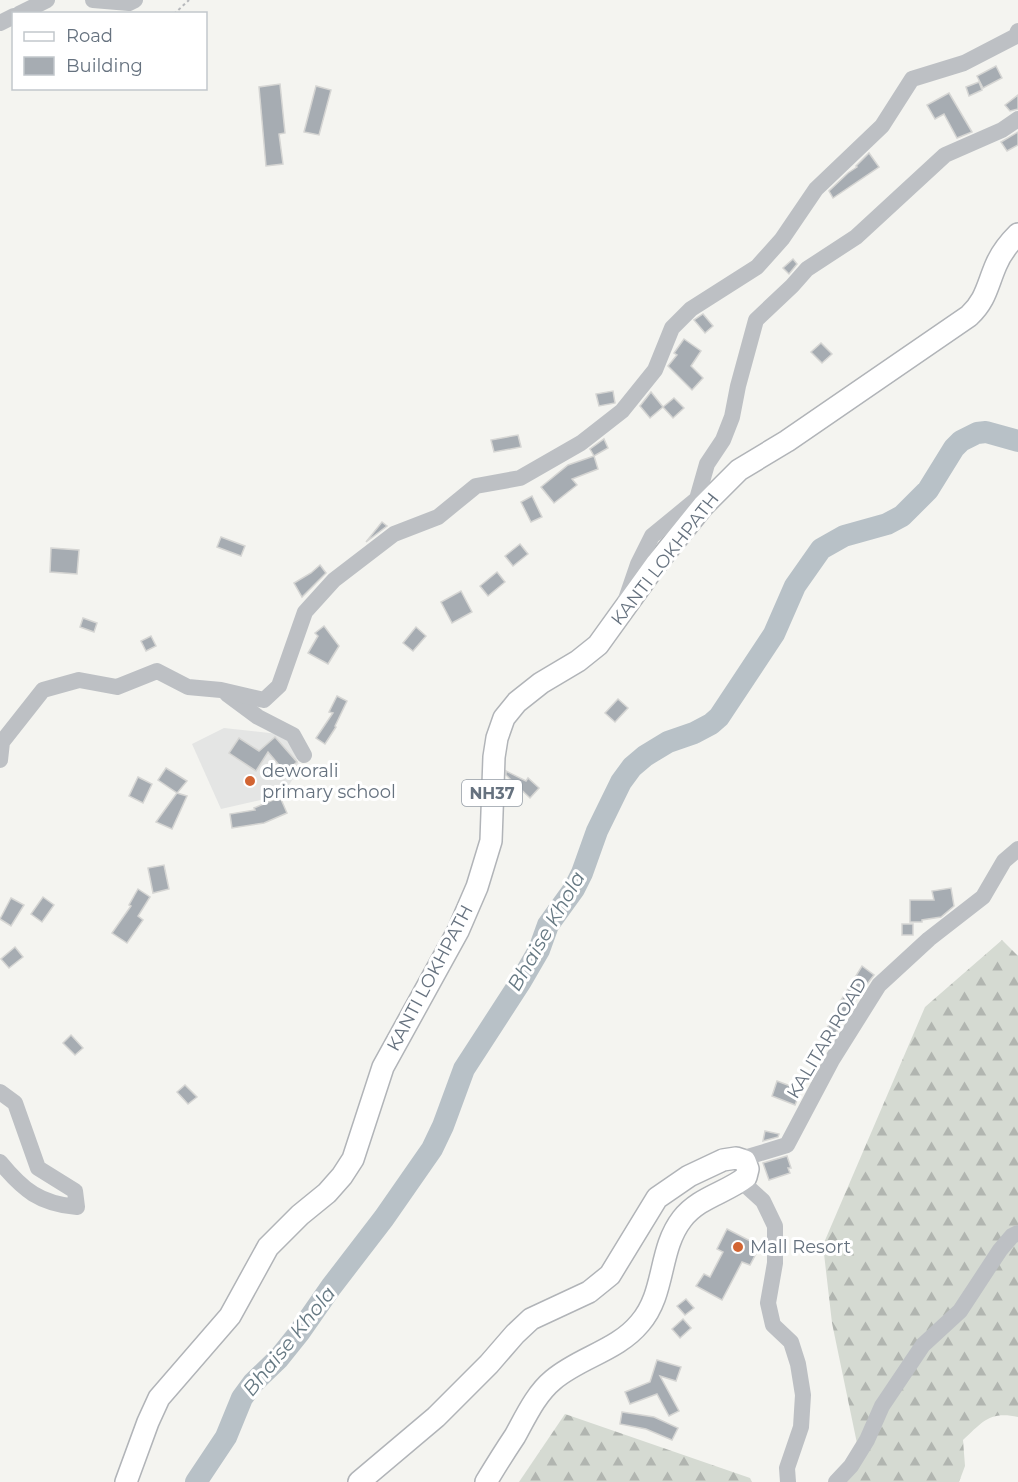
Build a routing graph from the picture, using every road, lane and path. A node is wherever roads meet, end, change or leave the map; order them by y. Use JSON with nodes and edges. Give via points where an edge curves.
{"nodes":[{"id":1,"x":47,"y":0,"type":"edge"},
{"id":2,"x":93,"y":0,"type":"edge"},
{"id":3,"x":135,"y":0,"type":"edge"},
{"id":4,"x":189,"y":0,"type":"edge"},
{"id":5,"x":23,"y":12,"type":"edge"},
{"id":6,"x":176,"y":12,"type":"edge"},
{"id":7,"x":1018,"y":32,"type":"edge"},
{"id":8,"x":1018,"y":118,"type":"edge"},
{"id":9,"x":1018,"y":234,"type":"edge"},
{"id":10,"x":621,"y":613,"type":"junction"},
{"id":11,"x":221,"y":690,"type":"junction"},
{"id":12,"x":304,"y":755,"type":"dead end"},
{"id":13,"x":0,"y":760,"type":"edge"},
{"id":14,"x":1018,"y":849,"type":"edge"},
{"id":15,"x":0,"y":1092,"type":"edge"},
{"id":16,"x":741,"y":1159,"type":"junction"},
{"id":17,"x":0,"y":1162,"type":"edge"},
{"id":18,"x":741,"y":1180,"type":"junction"},
{"id":19,"x":1018,"y":1233,"type":"edge"},
{"id":20,"x":126,"y":1482,"type":"edge"},
{"id":21,"x":359,"y":1482,"type":"edge"},
{"id":22,"x":486,"y":1482,"type":"edge"},
{"id":23,"x":789,"y":1482,"type":"edge"},
{"id":24,"x":836,"y":1482,"type":"edge"}],
"edges":[{"from":1,"to":5,"type":"street"},
{"from":2,"to":3,"type":"street"},
{"from":4,"to":6,"type":"path"},
{"from":7,"to":11,"type":"street","via":[[964,63],[912,79],[882,126],[816,189],[782,239],[757,267],[691,309],[672,328],[655,370],[622,411],[581,442],[520,478],[476,486],[438,517],[394,534],[334,580],[305,612],[279,686],[264,700]]},
{"from":8,"to":10,"type":"street","via":[[1002,130],[945,155],[856,237],[807,269],[756,320],[732,417],[707,464],[697,498],[652,536]]},
{"from":9,"to":10,"type":"main road","name":"KANTI LOKHPATH","number":"NH37","via":[[997,263],[980,306],[787,441],[739,470],[703,506]]},
{"from":10,"to":20,"type":"main road","name":"KANTI LOKHPATH","number":"NH37","via":[[598,645],[541,683],[504,718],[494,757],[491,841],[477,887],[458,931],[383,1067],[352,1159],[327,1193],[268,1247],[230,1317],[159,1398]]},
{"from":11,"to":12,"type":"street","via":[[258,717],[293,735]]},
{"from":11,"to":13,"type":"street","via":[[189,687],[158,671],[117,687],[79,680],[43,690],[2,742]]},
{"from":14,"to":16,"type":"street","name":"KALITAR ROAD","via":[[1004,861],[983,897],[879,985],[832,1060],[787,1145]]},
{"from":15,"to":17,"type":"street","via":[[15,1103],[38,1168],[75,1191],[77,1207],[47,1202],[16,1181]]},
{"from":16,"to":18,"type":"main road","via":[[748,1169]]},
{"from":16,"to":21,"type":"main road","via":[[723,1160],[689,1176],[657,1198],[610,1275],[589,1292],[531,1319],[436,1417]]},
{"from":18,"to":22,"type":"main road","via":[[698,1203],[682,1218],[667,1250],[651,1308],[641,1322],[626,1339],[553,1380],[529,1409]]},
{"from":18,"to":23,"type":"street","via":[[763,1201],[775,1226],[775,1263],[768,1303],[773,1325],[791,1342],[803,1395],[801,1427],[787,1468]]},
{"from":19,"to":24,"type":"street","via":[[1000,1250],[960,1311],[923,1345],[882,1406],[851,1466]]}]}
